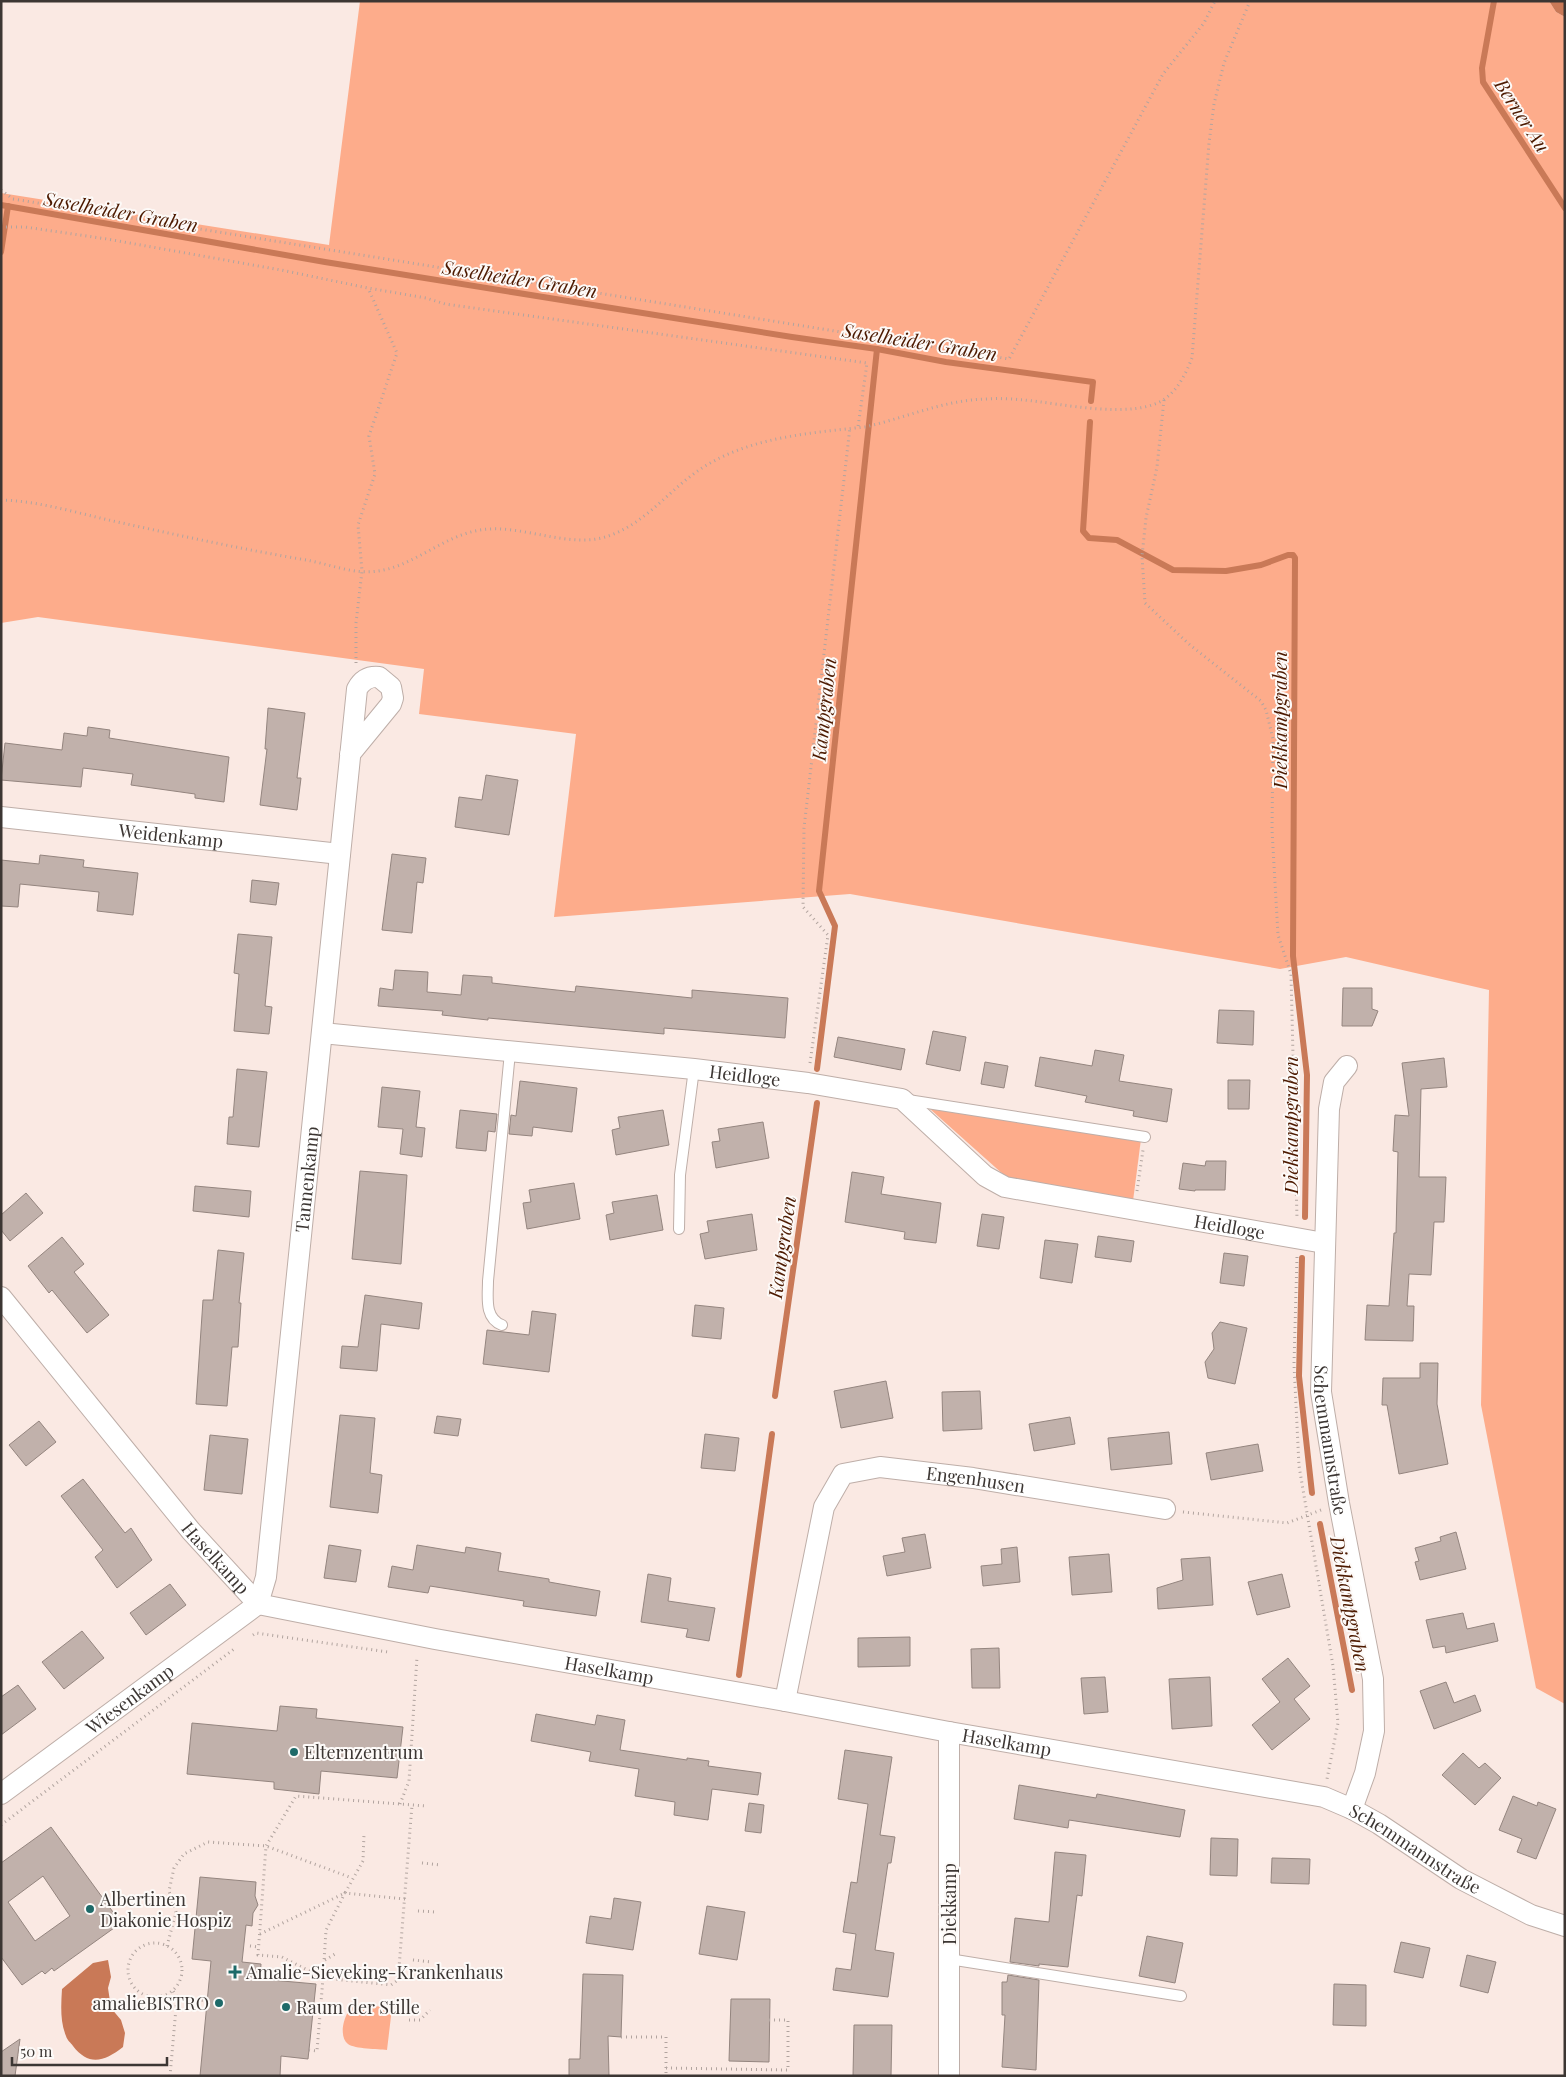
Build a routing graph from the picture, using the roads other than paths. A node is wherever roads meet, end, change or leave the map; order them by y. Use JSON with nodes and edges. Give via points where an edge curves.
{"nodes":[{"id":1,"x":350,"y":754,"type":"junction"},
{"id":2,"x":1,"y":817,"type":"edge"},
{"id":3,"x":340,"y":854,"type":"junction"},
{"id":4,"x":322,"y":1033,"type":"junction"},
{"id":5,"x":510,"y":1052,"type":"junction"},
{"id":6,"x":1348,"y":1066,"type":"dead end"},
{"id":7,"x":694,"y":1069,"type":"junction"},
{"id":8,"x":902,"y":1100,"type":"junction"},
{"id":9,"x":1145,"y":1137,"type":"road end"},
{"id":10,"x":679,"y":1229,"type":"dead end"},
{"id":11,"x":1324,"y":1242,"type":"junction"},
{"id":12,"x":1,"y":1297,"type":"edge"},
{"id":13,"x":502,"y":1325,"type":"dead end"},
{"id":14,"x":1165,"y":1510,"type":"road end"},
{"id":15,"x":258,"y":1604,"type":"junction"},
{"id":16,"x":785,"y":1701,"type":"junction"},
{"id":17,"x":949,"y":1732,"type":"junction"},
{"id":18,"x":4,"y":1787,"type":"edge"},
{"id":19,"x":1352,"y":1809,"type":"junction"},
{"id":20,"x":1565,"y":1926,"type":"edge"},
{"id":21,"x":949,"y":1960,"type":"junction"},
{"id":22,"x":1181,"y":1996,"type":"dead end"},
{"id":23,"x":949,"y":2076,"type":"edge"}],
"edges":[{"from":1,"to":1,"type":"street","name":"Tannenkamp","via":[[393,698],[388,683],[379,678],[368,678],[357,689]]},
{"from":1,"to":3,"type":"street","name":"Tannenkamp"},
{"from":2,"to":3,"type":"street","name":"Weidenkamp"},
{"from":3,"to":4,"type":"street","name":"Tannenkamp"},
{"from":4,"to":5,"type":"street","name":"Heidloge"},
{"from":4,"to":15,"type":"street","name":"Tannenkamp","via":[[266,1577]]},
{"from":5,"to":7,"type":"street","name":"Heidloge"},
{"from":5,"to":13,"type":"lane","via":[[488,1281],[489,1314]]},
{"from":6,"to":11,"type":"street","name":"Schemmannstraße","via":[[1334,1082],[1329,1109]]},
{"from":7,"to":8,"type":"street","name":"Heidloge","via":[[808,1083]]},
{"from":7,"to":10,"type":"lane","via":[[680,1175]]},
{"from":8,"to":9,"type":"lane"},
{"from":8,"to":11,"type":"street","name":"Heidloge","via":[[985,1176],[1005,1187]]},
{"from":11,"to":19,"type":"street","name":"Schemmannstraße","via":[[1322,1392],[1339,1504],[1373,1679],[1374,1731],[1365,1773]]},
{"from":12,"to":15,"type":"street","name":"Haselkamp","via":[[190,1531]]},
{"from":14,"to":16,"type":"street","name":"Engenhusen","via":[[880,1466],[843,1474],[824,1507]]},
{"from":15,"to":16,"type":"street","name":"Haselkamp"},
{"from":15,"to":18,"type":"street","name":"Wiesenkamp"},
{"from":16,"to":17,"type":"street","name":"Haselkamp"},
{"from":17,"to":19,"type":"street","name":"Haselkamp","via":[[1324,1797]]},
{"from":17,"to":21,"type":"street","name":"Diekkamp"},
{"from":19,"to":20,"type":"street","name":"Schemmannstraße","via":[[1461,1879],[1531,1915]]},
{"from":21,"to":22,"type":"lane"},
{"from":21,"to":23,"type":"street","name":"Diekkamp"}]}
